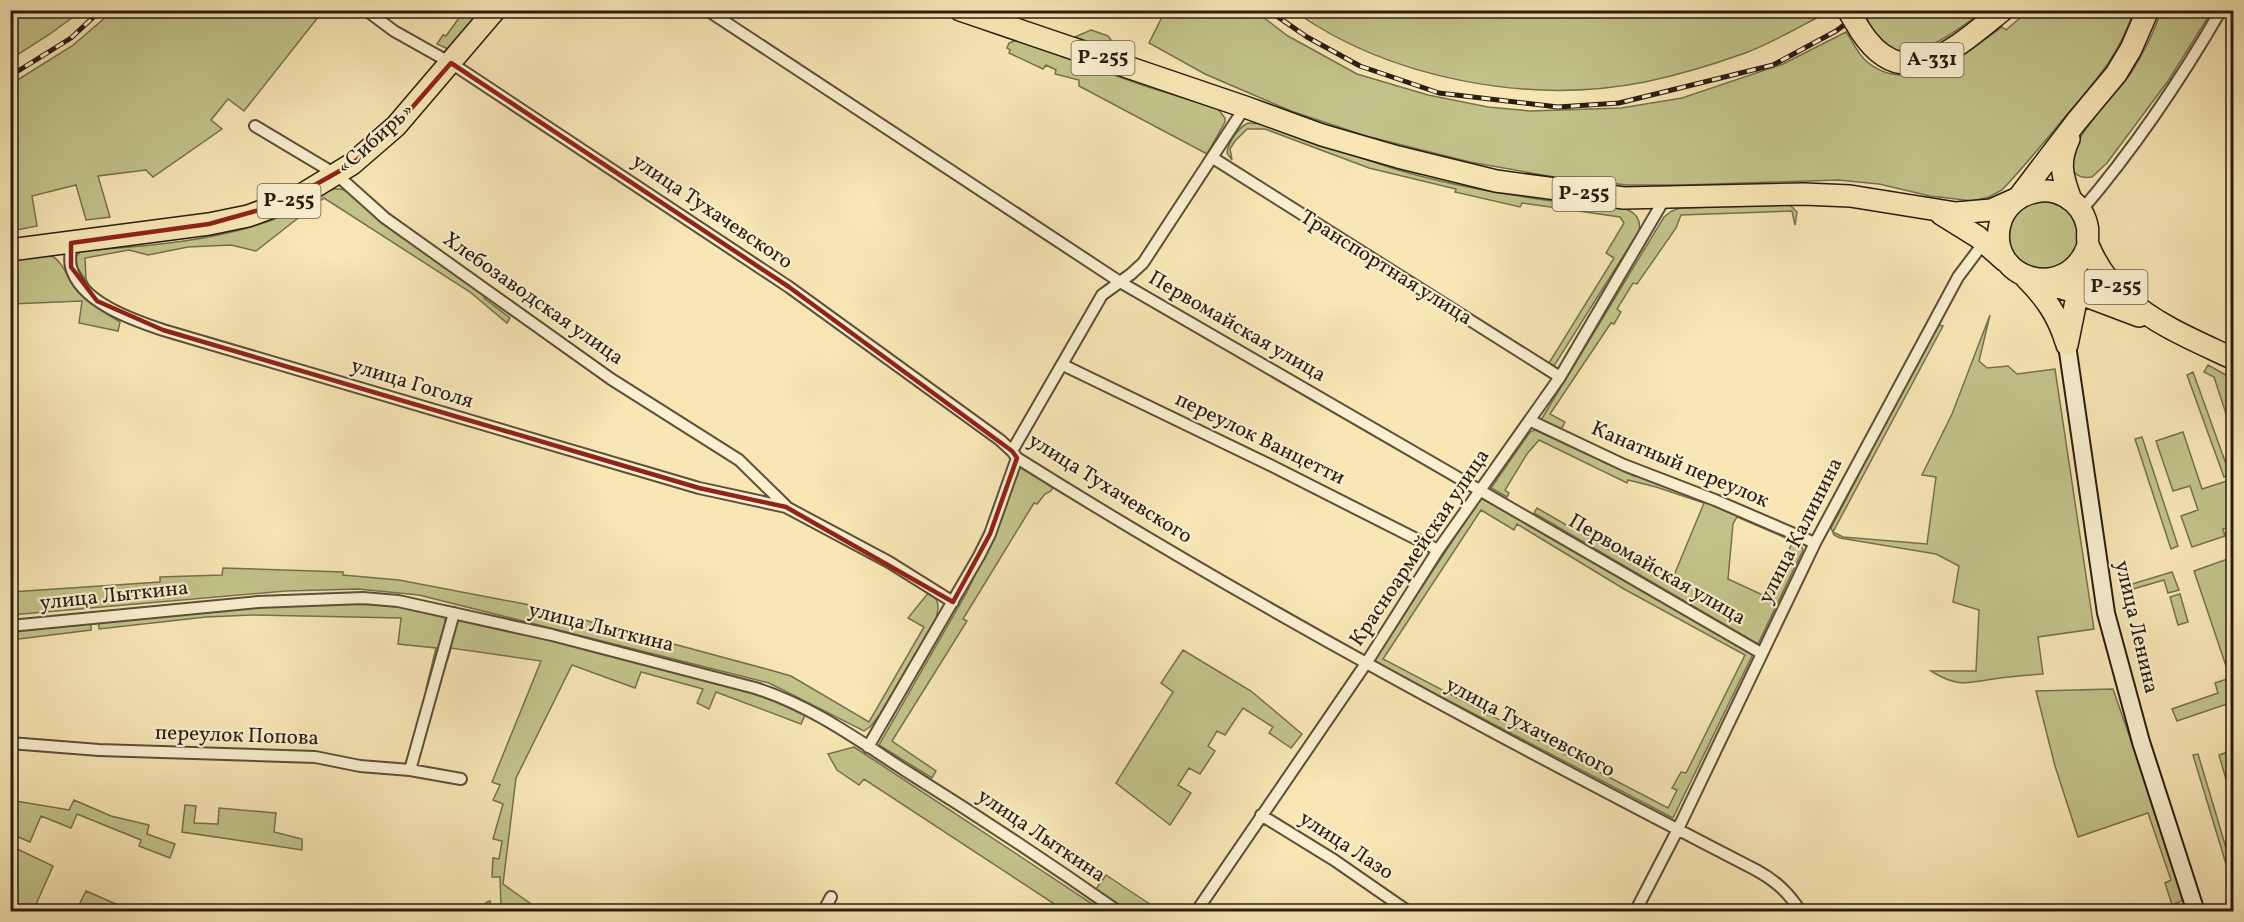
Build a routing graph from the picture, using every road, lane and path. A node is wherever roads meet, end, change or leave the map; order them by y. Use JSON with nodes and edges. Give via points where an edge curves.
{"nodes":[{"id":1,"x":366,"y":10,"type":"edge"},
{"id":2,"x":495,"y":10,"type":"edge"},
{"id":3,"x":707,"y":10,"type":"edge"},
{"id":4,"x":960,"y":10,"type":"edge"},
{"id":5,"x":1848,"y":10,"type":"edge"},
{"id":6,"x":2003,"y":10,"type":"edge"},
{"id":7,"x":2148,"y":10,"type":"edge"},
{"id":8,"x":2221,"y":10,"type":"edge"},
{"id":9,"x":451,"y":63,"type":"junction"},
{"id":10,"x":1245,"y":107,"type":"junction"},
{"id":11,"x":2076,"y":122,"type":"junction"},
{"id":12,"x":255,"y":126,"type":"dead end"},
{"id":13,"x":1213,"y":158,"type":"junction"},
{"id":14,"x":337,"y":175,"type":"junction"},
{"id":15,"x":1665,"y":198,"type":"junction"},
{"id":16,"x":2018,"y":198,"type":"junction"},
{"id":17,"x":2076,"y":205,"type":"junction"},
{"id":18,"x":1933,"y":209,"type":"junction"},
{"id":19,"x":2003,"y":217,"type":"junction"},
{"id":20,"x":1984,"y":242,"type":"junction"},
{"id":21,"x":71,"y":243,"type":"junction"},
{"id":22,"x":10,"y":250,"type":"edge"},
{"id":23,"x":2086,"y":250,"type":"junction"},
{"id":24,"x":2017,"y":271,"type":"junction"},
{"id":25,"x":1120,"y":282,"type":"junction"},
{"id":26,"x":2078,"y":293,"type":"junction"},
{"id":27,"x":2154,"y":320,"type":"junction"},
{"id":28,"x":2067,"y":345,"type":"junction"},
{"id":29,"x":2234,"y":359,"type":"edge"},
{"id":30,"x":1063,"y":365,"type":"junction"},
{"id":31,"x":1560,"y":377,"type":"junction"},
{"id":32,"x":1531,"y":421,"type":"junction"},
{"id":33,"x":1015,"y":454,"type":"junction"},
{"id":34,"x":1481,"y":490,"type":"junction"},
{"id":35,"x":786,"y":507,"type":"junction"},
{"id":36,"x":1815,"y":543,"type":"junction"},
{"id":37,"x":1438,"y":550,"type":"junction"},
{"id":38,"x":953,"y":602,"type":"junction"},
{"id":39,"x":454,"y":613,"type":"junction"},
{"id":40,"x":10,"y":626,"type":"edge"},
{"id":41,"x":1761,"y":653,"type":"junction"},
{"id":42,"x":1367,"y":662,"type":"junction"},
{"id":43,"x":10,"y":742,"type":"edge"},
{"id":44,"x":868,"y":747,"type":"junction"},
{"id":45,"x":410,"y":770,"type":"junction"},
{"id":46,"x":461,"y":779,"type":"dead end"},
{"id":47,"x":1261,"y":815,"type":"junction"},
{"id":48,"x":1678,"y":829,"type":"junction"},
{"id":49,"x":831,"y":897,"type":"dead end"},
{"id":50,"x":823,"y":912,"type":"edge"},
{"id":51,"x":1119,"y":912,"type":"edge"},
{"id":52,"x":1196,"y":912,"type":"edge"},
{"id":53,"x":1409,"y":912,"type":"edge"},
{"id":54,"x":1635,"y":912,"type":"edge"},
{"id":55,"x":1801,"y":912,"type":"edge"},
{"id":56,"x":2196,"y":912,"type":"edge"}],
"edges":[{"from":1,"to":9,"type":"street","name":"улица Тухачевского","via":[[394,31]]},
{"from":2,"to":9,"type":"highway","name":"«Сибирь»","number":"Р-255"},
{"from":3,"to":25,"type":"street","name":"Первомайская улица"},
{"from":4,"to":10,"type":"highway","number":"Р-255"},
{"from":5,"to":6,"type":"highway","number":"А-331","bridge":true,"via":[[1865,38],[1883,56],[1915,64],[1928,62],[1954,48]]},
{"from":7,"to":11,"type":"highway","via":[[2123,62]]},
{"from":8,"to":17,"type":"street","via":[[2187,68],[2104,184]]},
{"from":9,"to":14,"type":"highway","name":"«Сибирь»","number":"Р-255","via":[[396,126]]},
{"from":9,"to":33,"type":"street","name":"улица Тухачевского","via":[[789,287]]},
{"from":10,"to":13,"type":"street"},
{"from":10,"to":15,"type":"highway","number":"Р-255","via":[[1322,135],[1496,181],[1624,198]]},
{"from":11,"to":16,"type":"highway"},
{"from":11,"to":17,"type":"highway","via":[[2062,154],[2064,180]]},
{"from":12,"to":14,"type":"street","name":"Хлебозаводская улица"},
{"from":13,"to":25,"type":"street","via":[[1143,263]]},
{"from":13,"to":31,"type":"street","name":"Транспортная улица"},
{"from":14,"to":21,"type":"highway","name":"«Сибирь»","number":"Р-255","via":[[248,216]]},
{"from":14,"to":35,"type":"street","name":"Хлебозаводская улица","via":[[395,225],[611,379],[739,460]]},
{"from":15,"to":18,"type":"highway","number":"Р-255","via":[[1804,194],[1850,196]]},
{"from":15,"to":31,"type":"street","name":"Красноармейская улица"},
{"from":16,"to":17,"type":"highway","number":"Р-255","via":[[2045,190]]},
{"from":16,"to":18,"type":"highway","number":"Р-255","via":[[1973,213]]},
{"from":16,"to":19,"type":"highway"},
{"from":17,"to":23,"type":"highway","number":"Р-255","via":[[2088,229]]},
{"from":18,"to":20,"type":"highway","number":"Р-255"},
{"from":19,"to":20,"type":"street","name":"улица Калинина"},
{"from":19,"to":24,"type":"highway","via":[[2000,243],[2006,259]]},
{"from":20,"to":24,"type":"highway","number":"Р-255"},
{"from":20,"to":36,"type":"street","name":"улица Калинина","via":[[1958,277]]},
{"from":21,"to":22,"type":"highway","name":"«Сибирь»","number":"Р-255"},
{"from":21,"to":35,"type":"street","name":"улица Гоголя","via":[[71,267],[80,283],[97,302],[129,318],[699,488]]},
{"from":23,"to":24,"type":"highway","number":"Р-255","via":[[2076,267],[2062,276],[2039,280]]},
{"from":23,"to":26,"type":"highway"},
{"from":23,"to":27,"type":"highway","number":"Р-255","via":[[2113,284]]},
{"from":24,"to":26,"type":"highway","number":"Р-255"},
{"from":24,"to":28,"type":"highway","via":[[2050,305]]},
{"from":25,"to":30,"type":"street","via":[[1102,295]]},
{"from":25,"to":34,"type":"street","name":"Первомайская улица"},
{"from":26,"to":27,"type":"highway","number":"Р-255"},
{"from":26,"to":28,"type":"highway"},
{"from":27,"to":29,"type":"highway","number":"Р-255"},
{"from":28,"to":56,"type":"main road","name":"улица Ленина","via":[[2106,613],[2141,742]]},
{"from":30,"to":33,"type":"street"},
{"from":30,"to":37,"type":"street","name":"переулок Ванцетти"},
{"from":31,"to":32,"type":"street","name":"Красноармейская улица"},
{"from":32,"to":34,"type":"street","name":"Красноармейская улица"},
{"from":32,"to":36,"type":"street","name":"Канатный переулок","via":[[1624,465]]},
{"from":33,"to":38,"type":"street","via":[[990,534]]},
{"from":33,"to":42,"type":"street","name":"улица Тухачевского","via":[[1114,519]]},
{"from":34,"to":37,"type":"street","name":"Красноармейская улица"},
{"from":34,"to":41,"type":"street","name":"Первомайская улица"},
{"from":35,"to":38,"type":"street","via":[[889,562]]},
{"from":36,"to":41,"type":"street","name":"улица Калинина"},
{"from":37,"to":42,"type":"street","name":"Красноармейская улица"},
{"from":38,"to":44,"type":"street"},
{"from":39,"to":40,"type":"street","name":"улица Лыткина","via":[[363,598],[258,602]]},
{"from":39,"to":44,"type":"street","name":"улица Лыткина","via":[[769,692],[837,725]]},
{"from":39,"to":45,"type":"street"},
{"from":41,"to":48,"type":"street","name":"улица Калинина"},
{"from":42,"to":47,"type":"street","name":"Красноармейская улица"},
{"from":42,"to":48,"type":"street","name":"улица Тухачевского"},
{"from":43,"to":45,"type":"street","name":"переулок Попова","via":[[99,750],[315,757]]},
{"from":44,"to":51,"type":"street","name":"улица Лыткина"},
{"from":45,"to":46,"type":"street","name":"переулок Попова"},
{"from":47,"to":52,"type":"street","name":"Красноармейская улица"},
{"from":47,"to":53,"type":"street","name":"улица Лазо"},
{"from":48,"to":54,"type":"street","name":"улица Калинина"},
{"from":48,"to":55,"type":"street","name":"улица Тухачевского","via":[[1772,879],[1789,893]]},
{"from":49,"to":50,"type":"street"}]}
